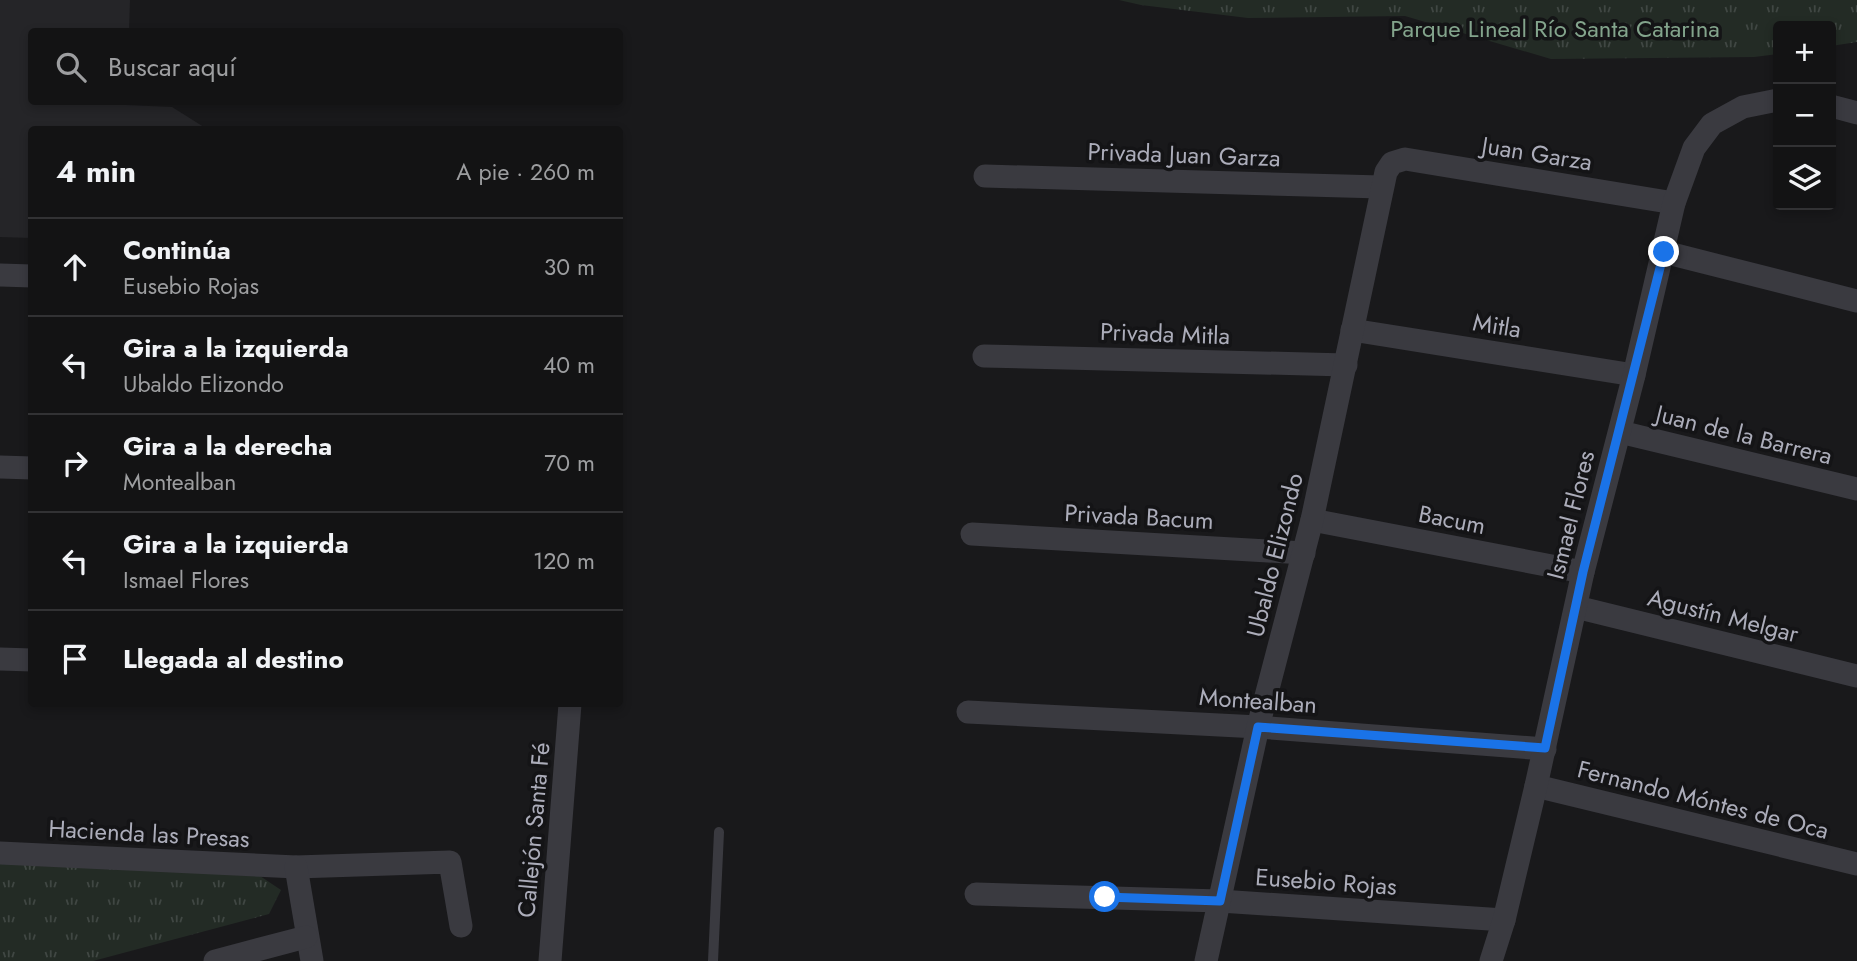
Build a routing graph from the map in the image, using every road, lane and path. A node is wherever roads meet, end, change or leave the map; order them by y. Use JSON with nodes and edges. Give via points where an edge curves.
{"nodes":[{"id":1,"x":1773,"y":101,"type":"edge"},
{"id":2,"x":1836,"y":107,"type":"edge"},
{"id":3,"x":1857,"y":113,"type":"edge"},
{"id":4,"x":1392,"y":163,"type":"joint"},
{"id":5,"x":985,"y":176,"type":"dead end"},
{"id":6,"x":1381,"y":187,"type":"junction"},
{"id":7,"x":1674,"y":203,"type":"junction"},
{"id":8,"x":1664,"y":252,"type":"junction"},
{"id":9,"x":0,"y":275,"type":"edge"},
{"id":10,"x":28,"y":276,"type":"edge"},
{"id":11,"x":1857,"y":301,"type":"edge"},
{"id":12,"x":1352,"y":330,"type":"junction"},
{"id":13,"x":984,"y":356,"type":"dead end"},
{"id":14,"x":1346,"y":365,"type":"junction"},
{"id":15,"x":1634,"y":375,"type":"junction"},
{"id":16,"x":1620,"y":432,"type":"junction"},
{"id":17,"x":0,"y":467,"type":"edge"},
{"id":18,"x":28,"y":468,"type":"edge"},
{"id":19,"x":1857,"y":489,"type":"edge"},
{"id":20,"x":1312,"y":520,"type":"junction"},
{"id":21,"x":972,"y":534,"type":"dead end"},
{"id":22,"x":1304,"y":553,"type":"junction"},
{"id":23,"x":1583,"y":572,"type":"junction"},
{"id":24,"x":1576,"y":607,"type":"junction"},
{"id":25,"x":0,"y":659,"type":"edge"},
{"id":26,"x":28,"y":660,"type":"edge"},
{"id":27,"x":1857,"y":676,"type":"edge"},
{"id":28,"x":570,"y":707,"type":"edge"},
{"id":29,"x":968,"y":712,"type":"dead end"},
{"id":30,"x":1258,"y":727,"type":"junction"},
{"id":31,"x":1545,"y":748,"type":"junction"},
{"id":32,"x":1536,"y":786,"type":"junction"},
{"id":33,"x":719,"y":832,"type":"dead end"},
{"id":34,"x":0,"y":853,"type":"edge"},
{"id":35,"x":1857,"y":864,"type":"edge"},
{"id":36,"x":296,"y":867,"type":"junction"},
{"id":37,"x":976,"y":894,"type":"dead end"},
{"id":38,"x":1220,"y":901,"type":"junction"},
{"id":39,"x":1504,"y":920,"type":"junction"},
{"id":40,"x":461,"y":926,"type":"dead end"},
{"id":41,"x":306,"y":937,"type":"junction"},
{"id":42,"x":1497,"y":960,"type":"edge"},
{"id":43,"x":215,"y":961,"type":"edge"},
{"id":44,"x":312,"y":961,"type":"edge"},
{"id":45,"x":550,"y":961,"type":"edge"},
{"id":46,"x":713,"y":961,"type":"edge"},
{"id":47,"x":1206,"y":961,"type":"edge"}],
"edges":[{"from":1,"to":7,"type":"street","name":"Ismael Flores","via":[[1743,107],[1712,124],[1694,148]]},
{"from":2,"to":3,"type":"street"},
{"from":4,"to":6,"type":"street","name":"Ubaldo Elizondo"},
{"from":4,"to":7,"type":"street","name":"Juan Garza","via":[[1405,159]]},
{"from":5,"to":6,"type":"street","name":"Privada Juan Garza"},
{"from":6,"to":12,"type":"street","name":"Ubaldo Elizondo"},
{"from":7,"to":8,"type":"street","name":"Ismael Flores"},
{"from":8,"to":11,"type":"street"},
{"from":8,"to":15,"type":"street","name":"Ismael Flores"},
{"from":9,"to":10,"type":"street"},
{"from":12,"to":14,"type":"street","name":"Ubaldo Elizondo"},
{"from":12,"to":15,"type":"street","name":"Mitla"},
{"from":13,"to":14,"type":"street","name":"Privada Mitla"},
{"from":14,"to":20,"type":"street","name":"Ubaldo Elizondo"},
{"from":15,"to":16,"type":"street","name":"Ismael Flores"},
{"from":16,"to":19,"type":"street","name":"Juan de la Barrera"},
{"from":16,"to":23,"type":"street","name":"Ismael Flores"},
{"from":17,"to":18,"type":"street"},
{"from":20,"to":22,"type":"street","name":"Ubaldo Elizondo"},
{"from":20,"to":23,"type":"street","name":"Bacum"},
{"from":21,"to":22,"type":"street","name":"Privada Bacum"},
{"from":22,"to":30,"type":"street","name":"Ubaldo Elizondo"},
{"from":23,"to":24,"type":"street","name":"Ismael Flores"},
{"from":24,"to":27,"type":"street","name":"Agustín Melgar"},
{"from":24,"to":31,"type":"street","name":"Ismael Flores"},
{"from":25,"to":26,"type":"street"},
{"from":28,"to":45,"type":"street","name":"Callejón Santa Fé"},
{"from":29,"to":30,"type":"street","name":"Montealban"},
{"from":30,"to":31,"type":"street","name":"Montealban"},
{"from":30,"to":38,"type":"street","name":"Ubaldo Elizondo"},
{"from":31,"to":32,"type":"street","name":"Ismael Flores"},
{"from":32,"to":35,"type":"street","name":"Fernando Móntes de Oca"},
{"from":32,"to":39,"type":"street","name":"Ismael Flores"},
{"from":33,"to":46,"type":"lane"},
{"from":34,"to":36,"type":"street","name":"Hacienda las Presas"},
{"from":36,"to":40,"type":"street","name":"Hacienda las Presas","via":[[450,862]]},
{"from":36,"to":41,"type":"street"},
{"from":37,"to":38,"type":"street","name":"Eusebio Rojas"},
{"from":38,"to":39,"type":"street","name":"Eusebio Rojas"},
{"from":38,"to":47,"type":"street","name":"Ubaldo Elizondo"},
{"from":39,"to":42,"type":"street","name":"Ismael Flores"},
{"from":41,"to":43,"type":"street"},
{"from":41,"to":44,"type":"street"}]}
